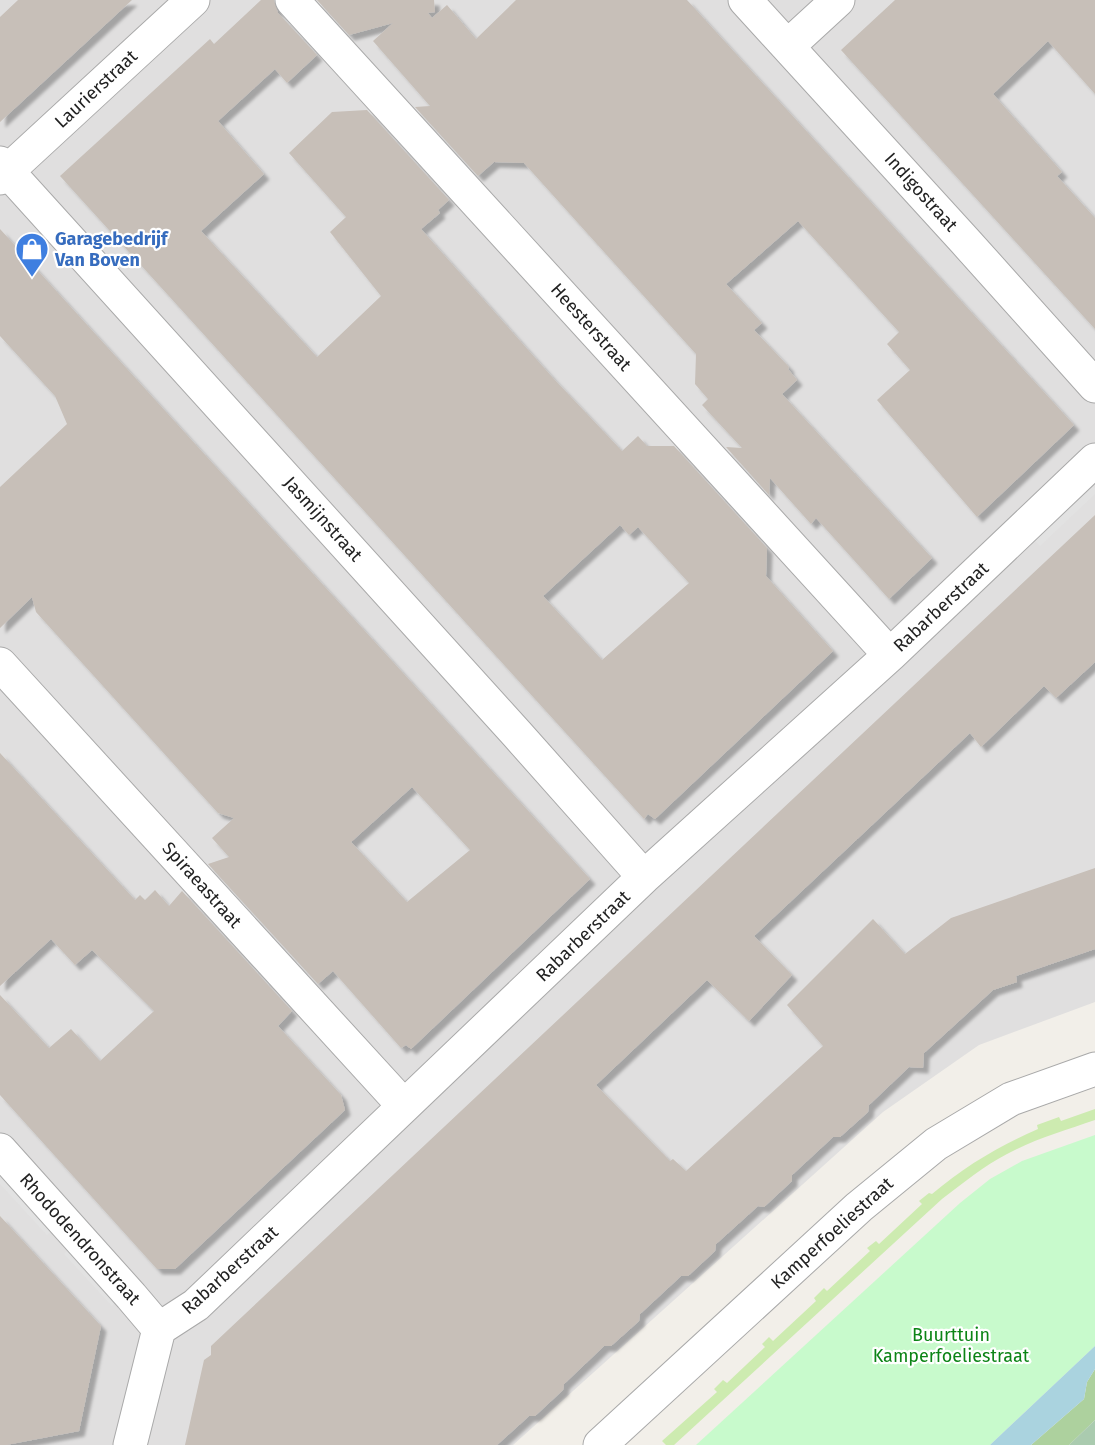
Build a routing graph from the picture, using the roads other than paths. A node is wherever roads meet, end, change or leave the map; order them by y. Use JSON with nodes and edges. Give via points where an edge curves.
{"nodes":[{"id":1,"x":193,"y":0,"type":"edge"},
{"id":2,"x":292,"y":0,"type":"edge"},
{"id":3,"x":745,"y":0,"type":"edge"},
{"id":4,"x":838,"y":0,"type":"edge"},
{"id":5,"x":788,"y":46,"type":"junction"},
{"id":6,"x":2,"y":171,"type":"edge"},
{"id":7,"x":1095,"y":386,"type":"edge"},
{"id":8,"x":1095,"y":460,"type":"edge"},
{"id":9,"x":890,"y":655,"type":"junction"},
{"id":10,"x":0,"y":663,"type":"edge"},
{"id":11,"x":644,"y":877,"type":"junction"},
{"id":12,"x":1095,"y":1069,"type":"edge"},
{"id":13,"x":404,"y":1106,"type":"junction"},
{"id":14,"x":0,"y":1150,"type":"edge"},
{"id":15,"x":159,"y":1329,"type":"junction"},
{"id":16,"x":130,"y":1445,"type":"edge"},
{"id":17,"x":600,"y":1445,"type":"edge"}],
"edges":[{"from":1,"to":6,"type":"street","name":"Laurierstraat"},
{"from":2,"to":9,"type":"street","name":"Heesterstraat"},
{"from":3,"to":5,"type":"street","name":"Indigostraat"},
{"from":4,"to":5,"type":"street"},
{"from":5,"to":7,"type":"street","name":"Indigostraat"},
{"from":6,"to":11,"type":"street","name":"Jasmijnstraat"},
{"from":8,"to":9,"type":"street","name":"Rabarberstraat"},
{"from":9,"to":11,"type":"street","name":"Rabarberstraat"},
{"from":10,"to":13,"type":"street","name":"Spiraeastraat"},
{"from":11,"to":13,"type":"street","name":"Rabarberstraat"},
{"from":12,"to":17,"type":"street","name":"Kamperfoeliestraat","via":[[1011,1099],[936,1144],[859,1207]]},
{"from":13,"to":15,"type":"street","name":"Rabarberstraat","via":[[196,1305]]},
{"from":14,"to":15,"type":"street","name":"Rhododendronstraat"},
{"from":15,"to":16,"type":"street"}]}
